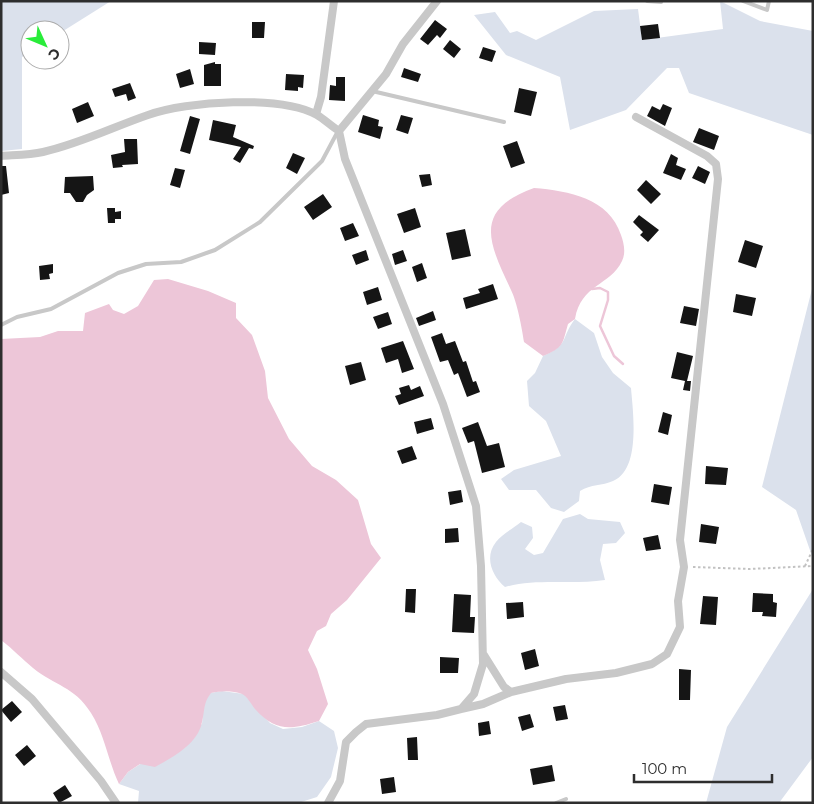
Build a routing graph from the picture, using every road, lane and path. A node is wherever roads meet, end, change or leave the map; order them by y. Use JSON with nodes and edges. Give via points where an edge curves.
{"nodes":[{"id":1,"x":334,"y":1,"type":"edge"},
{"id":2,"x":437,"y":1,"type":"edge"},
{"id":3,"x":647,"y":1,"type":"edge"},
{"id":4,"x":743,"y":1,"type":"edge"},
{"id":5,"x":770,"y":1,"type":"edge"},
{"id":6,"x":662,"y":2,"type":"edge"},
{"id":7,"x":372,"y":91,"type":"junction"},
{"id":8,"x":316,"y":114,"type":"junction"},
{"id":9,"x":636,"y":117,"type":"dead end"},
{"id":10,"x":504,"y":122,"type":"dead end"},
{"id":11,"x":339,"y":130,"type":"junction"},
{"id":12,"x":1,"y":156,"type":"edge"},
{"id":13,"x":1,"y":325,"type":"edge"},
{"id":14,"x":813,"y":549,"type":"edge"},
{"id":15,"x":684,"y":566,"type":"junction"},
{"id":16,"x":805,"y":566,"type":"junction"},
{"id":17,"x":813,"y":566,"type":"edge"},
{"id":18,"x":483,"y":654,"type":"junction"},
{"id":19,"x":2,"y":673,"type":"edge"},
{"id":20,"x":511,"y":692,"type":"junction"},
{"id":21,"x":461,"y":708,"type":"junction"},
{"id":22,"x":566,"y":799,"type":"dead end"},
{"id":23,"x":116,"y":803,"type":"edge"},
{"id":24,"x":328,"y":803,"type":"edge"},
{"id":25,"x":556,"y":803,"type":"edge"}],
"edges":[{"from":1,"to":8,"type":"street"},
{"from":2,"to":7,"type":"street"},
{"from":3,"to":6,"type":"lane"},
{"from":4,"to":5,"type":"lane","via":[[767,10]]},
{"from":7,"to":10,"type":"lane"},
{"from":7,"to":11,"type":"street"},
{"from":8,"to":11,"type":"street"},
{"from":8,"to":12,"type":"street","via":[[256,103],[212,102],[150,114],[41,152]]},
{"from":9,"to":15,"type":"street","via":[[716,164],[718,179],[680,540]]},
{"from":11,"to":13,"type":"lane","via":[[322,161],[260,222],[215,250],[181,262],[146,264],[118,273],[51,309],[17,317]]},
{"from":11,"to":18,"type":"street","via":[[345,160],[443,404],[476,506]]},
{"from":14,"to":16,"type":"path"},
{"from":15,"to":16,"type":"path"},
{"from":15,"to":20,"type":"street","via":[[678,601],[680,627],[667,654],[652,664],[616,673],[566,679]]},
{"from":16,"to":17,"type":"path"},
{"from":18,"to":20,"type":"street","via":[[504,687]]},
{"from":18,"to":21,"type":"street","via":[[474,694]]},
{"from":19,"to":23,"type":"street","via":[[32,699],[101,780]]},
{"from":20,"to":21,"type":"street","via":[[483,704]]},
{"from":21,"to":24,"type":"street","via":[[437,715],[366,724],[346,742],[340,780]]},
{"from":22,"to":25,"type":"lane"}]}
